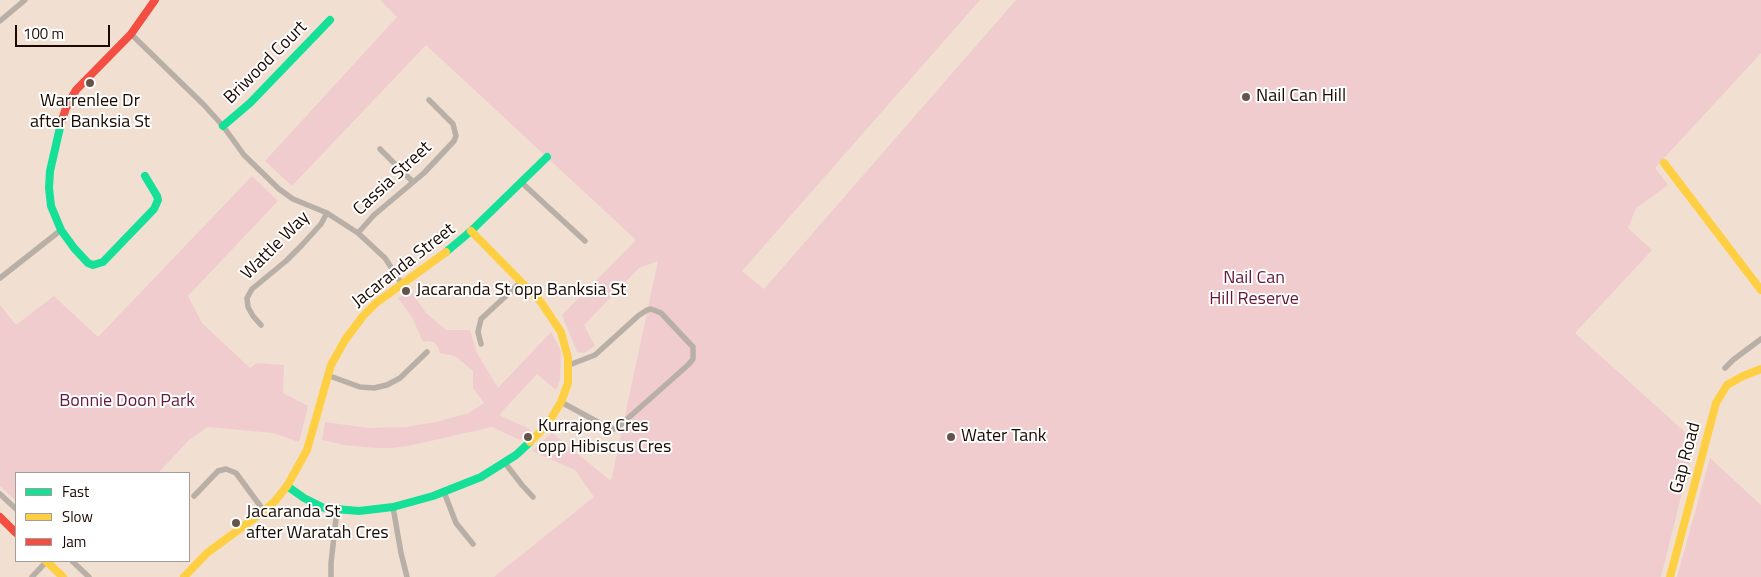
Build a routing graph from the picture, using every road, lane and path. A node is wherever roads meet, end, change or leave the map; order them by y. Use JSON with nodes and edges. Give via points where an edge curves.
{"nodes":[{"id":1,"x":155,"y":0,"type":"edge"},
{"id":2,"x":20,"y":1,"type":"edge"},
{"id":3,"x":330,"y":20,"type":"dead end"},
{"id":4,"x":0,"y":21,"type":"edge"},
{"id":5,"x":131,"y":34,"type":"junction"},
{"id":6,"x":429,"y":100,"type":"dead end"},
{"id":7,"x":223,"y":126,"type":"junction"},
{"id":8,"x":380,"y":148,"type":"dead end"},
{"id":9,"x":547,"y":157,"type":"dead end"},
{"id":10,"x":1664,"y":163,"type":"dead end"},
{"id":11,"x":144,"y":176,"type":"dead end"},
{"id":12,"x":413,"y":182,"type":"junction"},
{"id":13,"x":521,"y":182,"type":"junction"},
{"id":14,"x":327,"y":213,"type":"junction"},
{"id":15,"x":61,"y":230,"type":"junction"},
{"id":16,"x":471,"y":231,"type":"junction"},
{"id":17,"x":358,"y":232,"type":"junction"},
{"id":18,"x":586,"y":242,"type":"dead end"},
{"id":19,"x":0,"y":278,"type":"edge"},
{"id":20,"x":521,"y":282,"type":"junction"},
{"id":21,"x":402,"y":284,"type":"junction"},
{"id":22,"x":1761,"y":290,"type":"edge"},
{"id":23,"x":261,"y":325,"type":"dead end"},
{"id":24,"x":1761,"y":339,"type":"edge"},
{"id":25,"x":481,"y":344,"type":"dead end"},
{"id":26,"x":427,"y":352,"type":"dead end"},
{"id":27,"x":569,"y":365,"type":"junction"},
{"id":28,"x":1725,"y":368,"type":"dead end"},
{"id":29,"x":1761,"y":369,"type":"edge"},
{"id":30,"x":327,"y":375,"type":"junction"},
{"id":31,"x":561,"y":402,"type":"junction"},
{"id":32,"x":505,"y":463,"type":"junction"},
{"id":33,"x":287,"y":486,"type":"junction"},
{"id":34,"x":444,"y":492,"type":"junction"},
{"id":35,"x":0,"y":494,"type":"edge"},
{"id":36,"x":194,"y":496,"type":"dead end"},
{"id":37,"x":533,"y":497,"type":"dead end"},
{"id":38,"x":392,"y":507,"type":"junction"},
{"id":39,"x":15,"y":508,"type":"edge"},
{"id":40,"x":337,"y":510,"type":"junction"},
{"id":41,"x":264,"y":511,"type":"junction"},
{"id":42,"x":0,"y":517,"type":"edge"},
{"id":43,"x":15,"y":532,"type":"edge"},
{"id":44,"x":473,"y":544,"type":"dead end"},
{"id":45,"x":45,"y":562,"type":"edge"},
{"id":46,"x":47,"y":562,"type":"edge"},
{"id":47,"x":73,"y":562,"type":"edge"},
{"id":48,"x":188,"y":576,"type":"edge"},
{"id":49,"x":32,"y":577,"type":"edge"},
{"id":50,"x":63,"y":577,"type":"edge"},
{"id":51,"x":89,"y":577,"type":"edge"},
{"id":52,"x":331,"y":577,"type":"edge"},
{"id":53,"x":407,"y":577,"type":"edge"},
{"id":54,"x":1670,"y":577,"type":"edge"}],
"edges":[{"from":1,"to":5,"type":"street"},
{"from":2,"to":4,"type":"street"},
{"from":3,"to":7,"type":"street","name":"Briwood Court","via":[[250,103]]},
{"from":5,"to":7,"type":"street"},
{"from":5,"to":15,"type":"street","via":[[82,83],[66,108],[58,133],[49,188],[51,206]]},
{"from":6,"to":12,"type":"street","name":"Cassia Street","via":[[453,124],[456,136],[434,164]]},
{"from":7,"to":14,"type":"street","via":[[244,155],[279,189],[293,199]]},
{"from":8,"to":12,"type":"street"},
{"from":9,"to":13,"type":"street","name":"Jacaranda Street"},
{"from":10,"to":22,"type":"street"},
{"from":11,"to":15,"type":"street","via":[[157,196],[154,209],[98,265],[93,266],[82,257]]},
{"from":12,"to":17,"type":"street","name":"Cassia Street"},
{"from":13,"to":16,"type":"street","name":"Jacaranda Street"},
{"from":13,"to":18,"type":"street"},
{"from":14,"to":17,"type":"street"},
{"from":14,"to":23,"type":"street","name":"Wattle Way","via":[[302,245],[252,289],[247,298],[248,307]]},
{"from":15,"to":19,"type":"street"},
{"from":16,"to":20,"type":"street"},
{"from":16,"to":21,"type":"street","name":"Jacaranda Street"},
{"from":17,"to":21,"type":"street","via":[[385,258]]},
{"from":20,"to":25,"type":"street","via":[[481,319],[478,332]]},
{"from":20,"to":27,"type":"street","via":[[555,321]]},
{"from":21,"to":30,"type":"street","name":"Jacaranda Street","via":[[358,321],[337,352]]},
{"from":24,"to":28,"type":"street"},
{"from":26,"to":30,"type":"street","via":[[400,378],[374,388],[360,387]]},
{"from":27,"to":31,"type":"street","via":[[568,383]]},
{"from":27,"to":31,"type":"street","via":[[595,355],[638,316],[651,309],[661,314],[693,347],[688,365],[617,428],[606,427]]},
{"from":29,"to":54,"type":"street","name":"Gap Road","via":[[1728,385],[1716,403]]},
{"from":30,"to":33,"type":"street","name":"Jacaranda Street","via":[[314,431]]},
{"from":31,"to":32,"type":"street","via":[[541,432]]},
{"from":32,"to":34,"type":"street"},
{"from":32,"to":37,"type":"street"},
{"from":33,"to":40,"type":"street","via":[[311,502]]},
{"from":33,"to":41,"type":"street","name":"Jacaranda Street"},
{"from":34,"to":38,"type":"street"},
{"from":34,"to":44,"type":"street","via":[[456,523]]},
{"from":35,"to":39,"type":"street"},
{"from":36,"to":41,"type":"street","via":[[218,471],[226,469],[236,474]]},
{"from":38,"to":40,"type":"street"},
{"from":38,"to":53,"type":"street"},
{"from":40,"to":52,"type":"street"},
{"from":41,"to":48,"type":"street","name":"Jacaranda Street","via":[[207,553]]},
{"from":42,"to":43,"type":"street"},
{"from":45,"to":49,"type":"street"},
{"from":46,"to":50,"type":"street"},
{"from":47,"to":51,"type":"street"}]}
